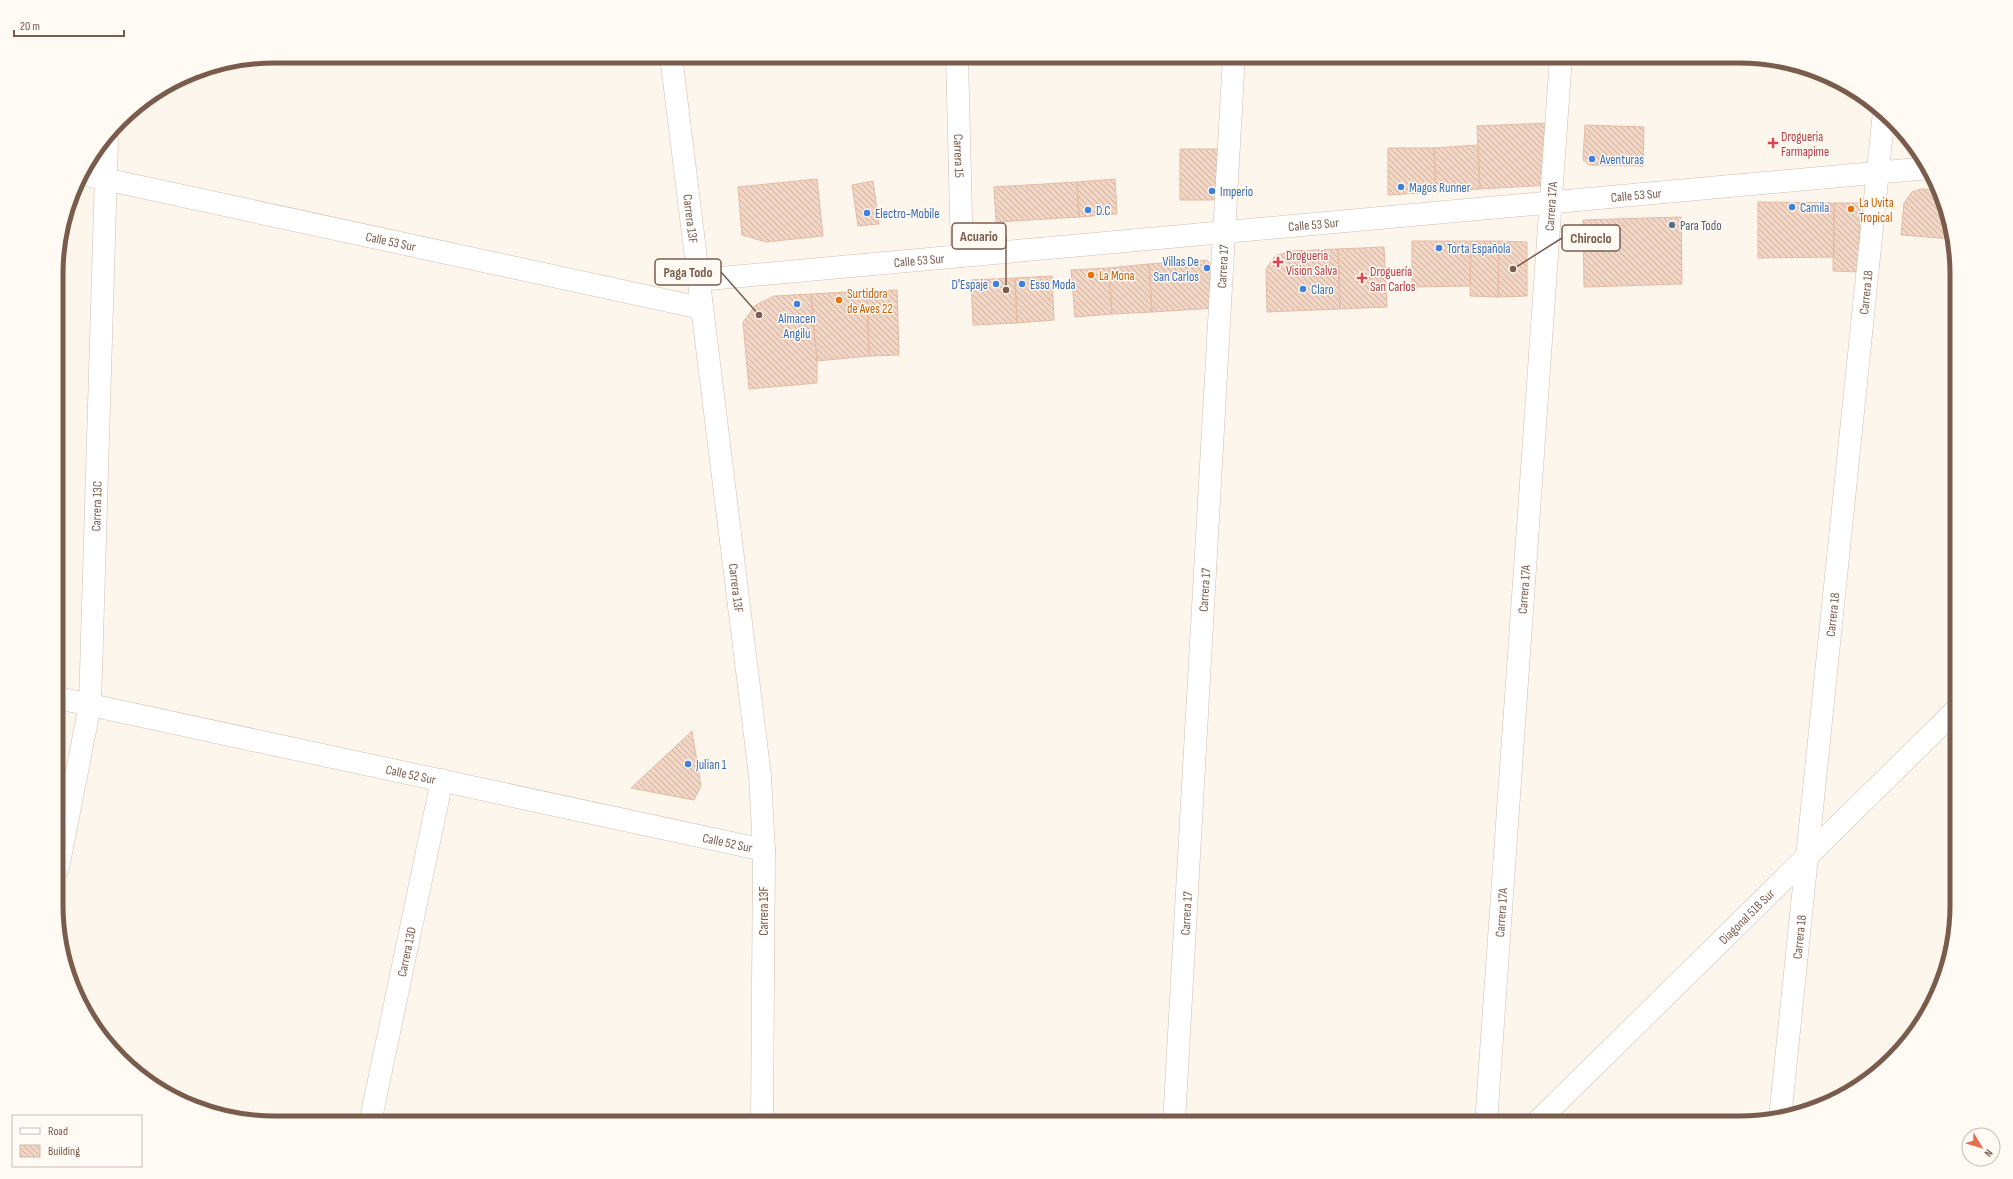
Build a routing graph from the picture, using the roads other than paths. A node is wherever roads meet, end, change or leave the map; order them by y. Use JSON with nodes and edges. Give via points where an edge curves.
{"nodes":[{"id":1,"x":672,"y":63,"type":"edge"},
{"id":2,"x":957,"y":63,"type":"edge"},
{"id":3,"x":1234,"y":63,"type":"edge"},
{"id":4,"x":1560,"y":63,"type":"edge"},
{"id":5,"x":1883,"y":120,"type":"edge"},
{"id":6,"x":107,"y":145,"type":"edge"},
{"id":7,"x":1922,"y":169,"type":"edge"},
{"id":8,"x":1877,"y":172,"type":"junction"},
{"id":9,"x":87,"y":176,"type":"edge"},
{"id":10,"x":106,"y":180,"type":"junction"},
{"id":11,"x":1550,"y":202,"type":"junction"},
{"id":12,"x":1224,"y":232,"type":"junction"},
{"id":13,"x":962,"y":256,"type":"junction"},
{"id":14,"x":698,"y":280,"type":"junction"},
{"id":15,"x":701,"y":308,"type":"junction"},
{"id":16,"x":63,"y":699,"type":"edge"},
{"id":17,"x":90,"y":705,"type":"junction"},
{"id":18,"x":1950,"y":714,"type":"edge"},
{"id":19,"x":442,"y":780,"type":"junction"},
{"id":20,"x":63,"y":843,"type":"edge"},
{"id":21,"x":764,"y":850,"type":"junction"},
{"id":22,"x":1809,"y":854,"type":"junction"},
{"id":23,"x":1781,"y":1112,"type":"edge"},
{"id":24,"x":371,"y":1116,"type":"edge"},
{"id":25,"x":762,"y":1116,"type":"edge"},
{"id":26,"x":1174,"y":1116,"type":"edge"},
{"id":27,"x":1486,"y":1116,"type":"edge"},
{"id":28,"x":1543,"y":1116,"type":"edge"}],
"edges":[{"from":1,"to":14,"type":"street","name":"Carrera 13F"},
{"from":2,"to":13,"type":"street","name":"Carrera 15"},
{"from":3,"to":12,"type":"street","name":"Carrera 17"},
{"from":4,"to":11,"type":"street","name":"Carrera 17A"},
{"from":5,"to":8,"type":"street","name":"Carrera 18"},
{"from":6,"to":10,"type":"street","name":"Carrera 13C"},
{"from":7,"to":8,"type":"street","name":"Calle 53 Sur"},
{"from":8,"to":11,"type":"street","name":"Calle 53 Sur"},
{"from":8,"to":22,"type":"street","name":"Carrera 18"},
{"from":9,"to":10,"type":"street","name":"Calle 53 Sur"},
{"from":10,"to":15,"type":"street","name":"Calle 53 Sur"},
{"from":10,"to":17,"type":"street","name":"Carrera 13C"},
{"from":11,"to":12,"type":"street","name":"Calle 53 Sur"},
{"from":11,"to":27,"type":"street","name":"Carrera 17A"},
{"from":12,"to":13,"type":"street","name":"Calle 53 Sur"},
{"from":12,"to":26,"type":"street","name":"Carrera 17"},
{"from":13,"to":14,"type":"street","name":"Calle 53 Sur"},
{"from":14,"to":15,"type":"street","name":"Carrera 13F"},
{"from":15,"to":21,"type":"street","name":"Carrera 13F","via":[[760,776]]},
{"from":16,"to":17,"type":"street","name":"Calle 52 Sur"},
{"from":17,"to":19,"type":"street","name":"Calle 52 Sur"},
{"from":17,"to":20,"type":"street","name":"Carrera 13C"},
{"from":18,"to":22,"type":"street","name":"Diagonal 51B Sur"},
{"from":19,"to":21,"type":"street","name":"Calle 52 Sur"},
{"from":19,"to":24,"type":"street","name":"Carrera 13D"},
{"from":21,"to":25,"type":"street","name":"Carrera 13F"},
{"from":22,"to":23,"type":"street","name":"Carrera 18"},
{"from":22,"to":28,"type":"street","name":"Diagonal 51B Sur"}]}
